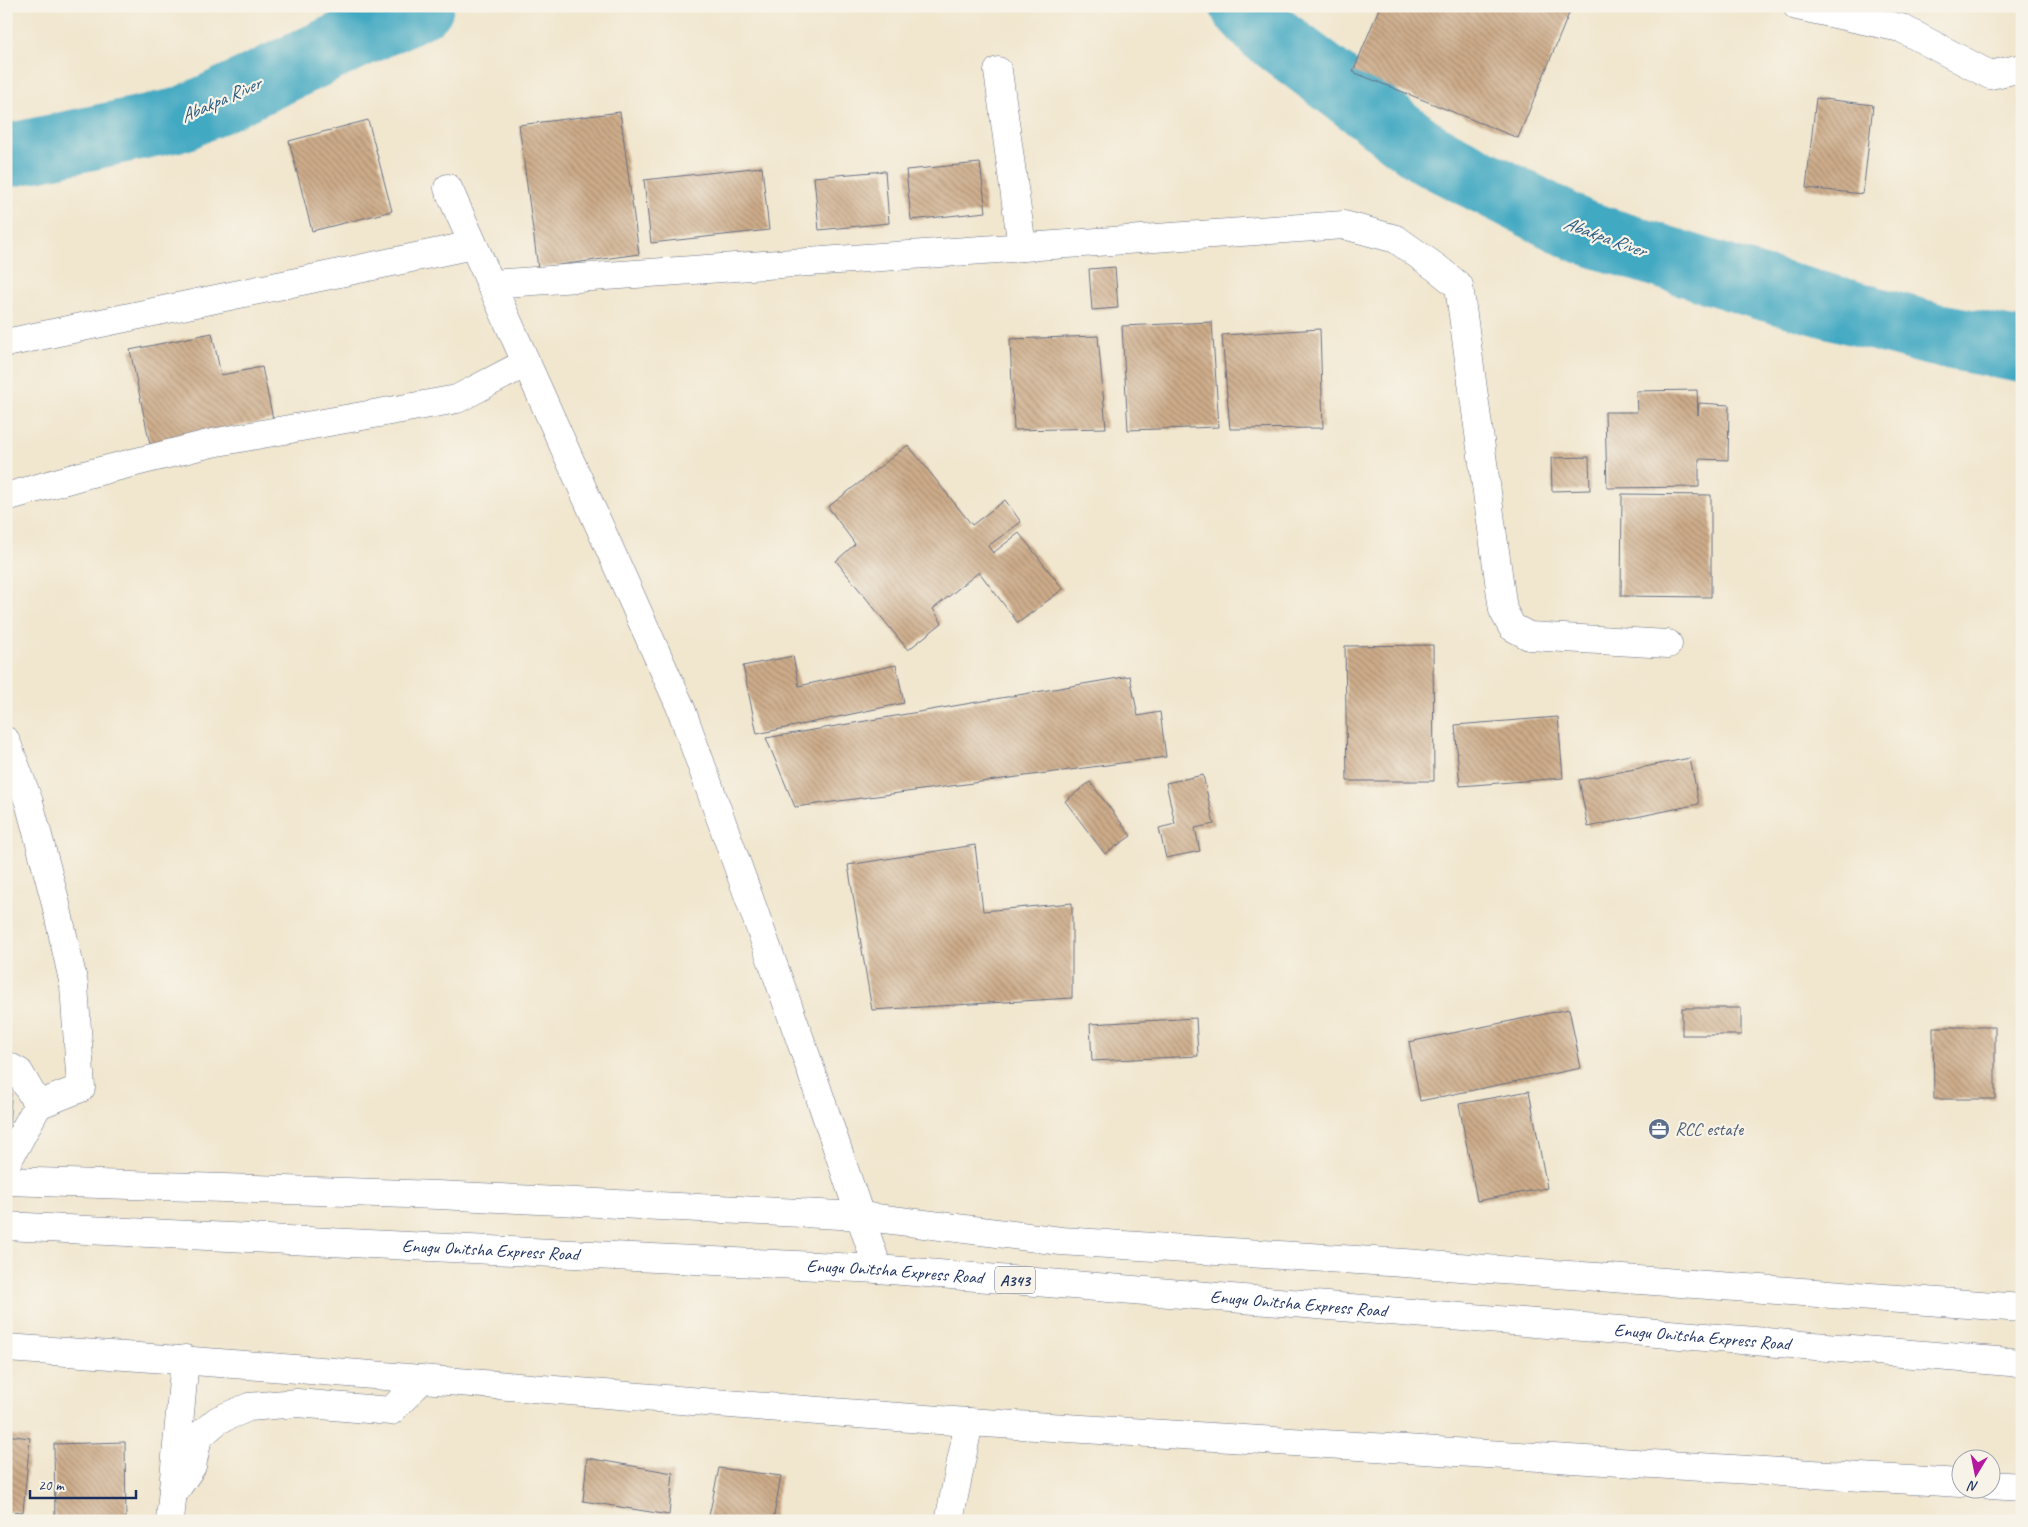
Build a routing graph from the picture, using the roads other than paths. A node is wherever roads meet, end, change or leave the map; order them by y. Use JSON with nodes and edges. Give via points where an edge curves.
{"nodes":[{"id":1,"x":1797,"y":6,"type":"edge"},
{"id":2,"x":2022,"y":68,"type":"edge"},
{"id":3,"x":998,"y":71,"type":"dead end"},
{"id":4,"x":448,"y":188,"type":"dead end"},
{"id":5,"x":473,"y":245,"type":"junction"},
{"id":6,"x":1022,"y":247,"type":"junction"},
{"id":7,"x":490,"y":284,"type":"junction"},
{"id":8,"x":6,"y":343,"type":"edge"},
{"id":9,"x":526,"y":363,"type":"junction"},
{"id":10,"x":6,"y":498,"type":"edge"},
{"id":11,"x":1668,"y":644,"type":"dead end"},
{"id":12,"x":6,"y":741,"type":"edge"},
{"id":13,"x":6,"y":1065,"type":"edge"},
{"id":14,"x":38,"y":1105,"type":"junction"},
{"id":15,"x":6,"y":1164,"type":"edge"},
{"id":16,"x":6,"y":1182,"type":"edge"},
{"id":17,"x":860,"y":1216,"type":"junction"},
{"id":18,"x":6,"y":1226,"type":"edge"},
{"id":19,"x":878,"y":1269,"type":"junction"},
{"id":20,"x":2022,"y":1308,"type":"edge"},
{"id":21,"x":6,"y":1348,"type":"edge"},
{"id":22,"x":185,"y":1359,"type":"junction"},
{"id":23,"x":2022,"y":1363,"type":"edge"},
{"id":24,"x":421,"y":1380,"type":"junction"},
{"id":25,"x":969,"y":1422,"type":"junction"},
{"id":26,"x":1950,"y":1482,"type":"edge"},
{"id":27,"x":2000,"y":1486,"type":"edge"},
{"id":28,"x":2022,"y":1487,"type":"edge"},
{"id":29,"x":173,"y":1494,"type":"junction"},
{"id":30,"x":170,"y":1521,"type":"edge"},
{"id":31,"x":949,"y":1521,"type":"edge"}],
"edges":[{"from":1,"to":2,"type":"main road","via":[[1901,28],[1990,75]]},
{"from":3,"to":6,"type":"main road"},
{"from":4,"to":5,"type":"main road"},
{"from":5,"to":7,"type":"main road"},
{"from":5,"to":8,"type":"main road"},
{"from":6,"to":7,"type":"main road"},
{"from":6,"to":11,"type":"main road","via":[[1344,224],[1396,239],[1459,286],[1503,610],[1512,627],[1529,636]]},
{"from":7,"to":9,"type":"main road"},
{"from":9,"to":10,"type":"main road","via":[[457,399],[212,443]]},
{"from":9,"to":17,"type":"main road","via":[[680,706]]},
{"from":12,"to":14,"type":"main road","via":[[31,811],[74,985],[81,1088]]},
{"from":13,"to":14,"type":"main road","via":[[20,1072]]},
{"from":14,"to":15,"type":"main road"},
{"from":16,"to":17,"type":"main road","via":[[438,1195]]},
{"from":17,"to":19,"type":"main road"},
{"from":17,"to":20,"type":"main road","via":[[1061,1240]]},
{"from":18,"to":19,"type":"main road","name":"Enugu Onitsha Express Road","number":"A343"},
{"from":19,"to":23,"type":"main road","name":"Enugu Onitsha Express Road","number":"A343"},
{"from":21,"to":22,"type":"main road"},
{"from":22,"to":24,"type":"main road"},
{"from":22,"to":29,"type":"main road"},
{"from":24,"to":25,"type":"main road"},
{"from":24,"to":29,"type":"main road","via":[[391,1411],[297,1402],[249,1407],[218,1420],[198,1437],[192,1466]]},
{"from":25,"to":26,"type":"main road"},
{"from":25,"to":31,"type":"main road"},
{"from":27,"to":28,"type":"main road"},
{"from":29,"to":30,"type":"main road"}]}
